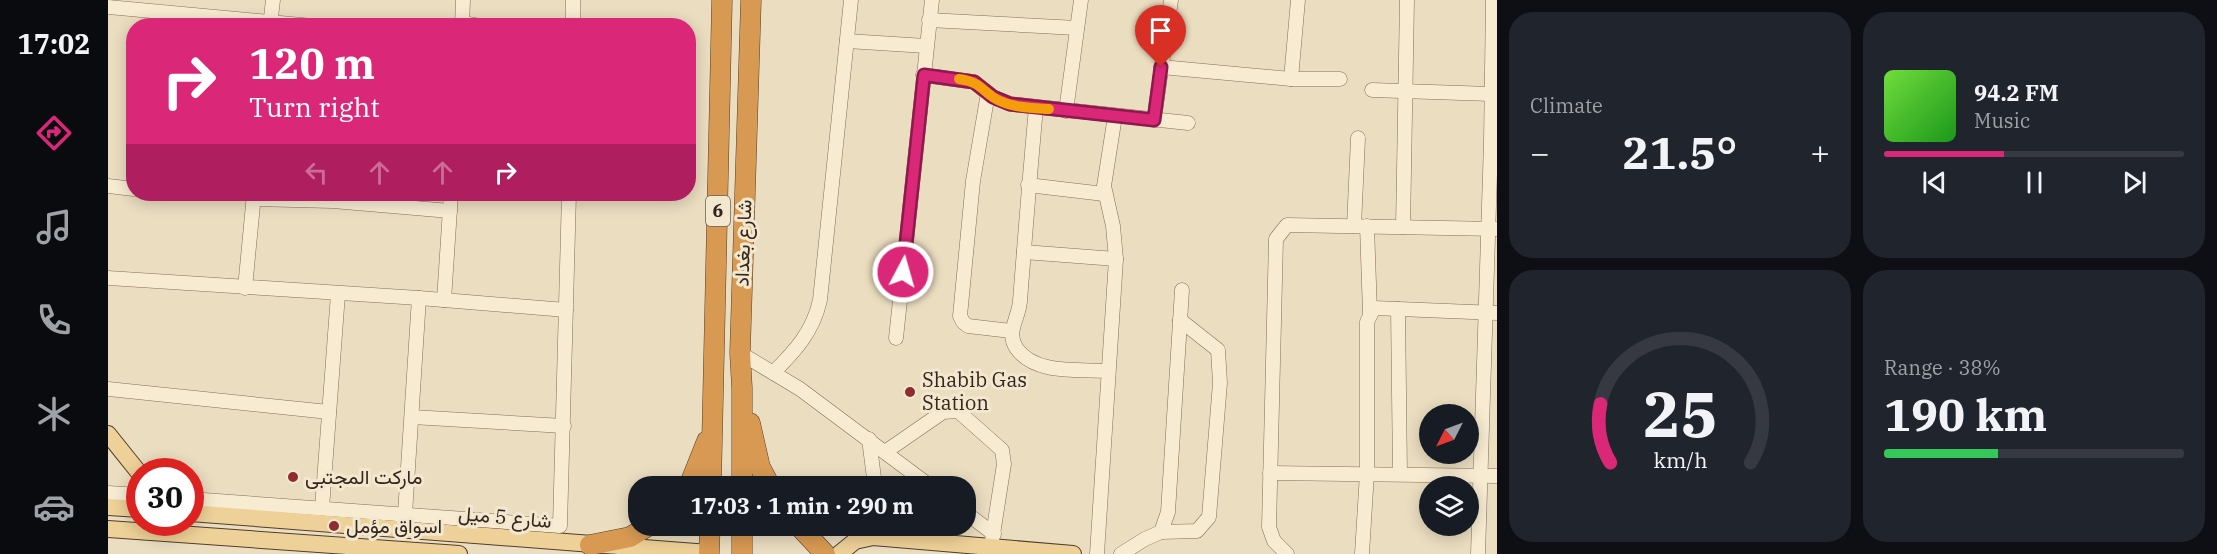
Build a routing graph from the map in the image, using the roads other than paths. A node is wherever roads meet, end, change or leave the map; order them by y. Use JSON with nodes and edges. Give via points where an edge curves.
{"nodes":[{"id":1,"x":273,"y":0,"type":"edge"},
{"id":2,"x":464,"y":0,"type":"edge"},
{"id":3,"x":573,"y":0,"type":"edge"},
{"id":4,"x":722,"y":0,"type":"edge"},
{"id":5,"x":751,"y":0,"type":"edge"},
{"id":6,"x":850,"y":0,"type":"edge"},
{"id":7,"x":932,"y":0,"type":"edge"},
{"id":8,"x":1081,"y":0,"type":"edge"},
{"id":9,"x":1171,"y":0,"type":"edge"},
{"id":10,"x":1298,"y":0,"type":"edge"},
{"id":11,"x":1407,"y":0,"type":"edge"},
{"id":12,"x":1492,"y":0,"type":"edge"},
{"id":13,"x":108,"y":7,"type":"edge"},
{"id":14,"x":174,"y":18,"type":"edge"},
{"id":15,"x":272,"y":18,"type":"edge"},
{"id":16,"x":462,"y":18,"type":"edge"},
{"id":17,"x":573,"y":18,"type":"edge"},
{"id":18,"x":929,"y":20,"type":"junction"},
{"id":19,"x":1077,"y":28,"type":"junction"},
{"id":20,"x":847,"y":41,"type":"junction"},
{"id":21,"x":926,"y":46,"type":"junction"},
{"id":22,"x":1494,"y":56,"type":"edge"},
{"id":23,"x":1161,"y":67,"type":"junction"},
{"id":24,"x":924,"y":75,"type":"junction"},
{"id":25,"x":1291,"y":79,"type":"junction"},
{"id":26,"x":1340,"y":79,"type":"dead end"},
{"id":27,"x":1372,"y":90,"type":"dead end"},
{"id":28,"x":1405,"y":92,"type":"junction"},
{"id":29,"x":988,"y":93,"type":"junction"},
{"id":30,"x":1491,"y":94,"type":"junction"},
{"id":31,"x":1036,"y":108,"type":"junction"},
{"id":32,"x":1066,"y":111,"type":"junction"},
{"id":33,"x":1115,"y":116,"type":"junction"},
{"id":34,"x":1154,"y":120,"type":"junction"},
{"id":35,"x":1188,"y":123,"type":"dead end"},
{"id":36,"x":1358,"y":138,"type":"dead end"},
{"id":37,"x":1494,"y":142,"type":"edge"},
{"id":38,"x":1028,"y":185,"type":"junction"},
{"id":39,"x":108,"y":186,"type":"edge"},
{"id":40,"x":126,"y":188,"type":"edge"},
{"id":41,"x":1104,"y":194,"type":"junction"},
{"id":42,"x":254,"y":201,"type":"edge"},
{"id":43,"x":367,"y":201,"type":"edge"},
{"id":44,"x":451,"y":201,"type":"edge"},
{"id":45,"x":569,"y":201,"type":"edge"},
{"id":46,"x":450,"y":211,"type":"junction"},
{"id":47,"x":1361,"y":226,"type":"junction"},
{"id":48,"x":1403,"y":227,"type":"junction"},
{"id":49,"x":1493,"y":229,"type":"edge"},
{"id":50,"x":1024,"y":252,"type":"junction"},
{"id":51,"x":1116,"y":259,"type":"junction"},
{"id":52,"x":108,"y":278,"type":"edge"},
{"id":53,"x":245,"y":288,"type":"junction"},
{"id":54,"x":1182,"y":290,"type":"dead end"},
{"id":55,"x":338,"y":294,"type":"junction"},
{"id":56,"x":420,"y":298,"type":"junction"},
{"id":57,"x":444,"y":300,"type":"junction"},
{"id":58,"x":1398,"y":309,"type":"junction"},
{"id":59,"x":566,"y":310,"type":"junction"},
{"id":60,"x":1492,"y":313,"type":"edge"},
{"id":61,"x":1370,"y":314,"type":"junction"},
{"id":62,"x":1180,"y":320,"type":"junction"},
{"id":63,"x":1011,"y":331,"type":"junction"},
{"id":64,"x":896,"y":338,"type":"dead end"},
{"id":65,"x":740,"y":353,"type":"junction"},
{"id":66,"x":1108,"y":371,"type":"junction"},
{"id":67,"x":773,"y":373,"type":"junction"},
{"id":68,"x":742,"y":388,"type":"junction"},
{"id":69,"x":108,"y":389,"type":"edge"},
{"id":70,"x":329,"y":412,"type":"junction"},
{"id":71,"x":411,"y":417,"type":"junction"},
{"id":72,"x":714,"y":421,"type":"junction"},
{"id":73,"x":564,"y":426,"type":"junction"},
{"id":74,"x":108,"y":434,"type":"edge"},
{"id":75,"x":869,"y":439,"type":"junction"},
{"id":76,"x":885,"y":452,"type":"junction"},
{"id":77,"x":127,"y":458,"type":"edge"},
{"id":78,"x":1270,"y":473,"type":"junction"},
{"id":79,"x":1367,"y":473,"type":"junction"},
{"id":80,"x":1400,"y":474,"type":"junction"},
{"id":81,"x":693,"y":476,"type":"edge"},
{"id":82,"x":711,"y":476,"type":"edge"},
{"id":83,"x":742,"y":476,"type":"edge"},
{"id":84,"x":765,"y":476,"type":"edge"},
{"id":85,"x":874,"y":476,"type":"edge"},
{"id":86,"x":917,"y":476,"type":"edge"},
{"id":87,"x":1481,"y":476,"type":"junction"},
{"id":88,"x":1497,"y":477,"type":"edge"},
{"id":89,"x":108,"y":493,"type":"edge"},
{"id":90,"x":126,"y":494,"type":"edge"},
{"id":91,"x":204,"y":501,"type":"edge"},
{"id":92,"x":108,"y":507,"type":"edge"},
{"id":93,"x":126,"y":508,"type":"edge"},
{"id":94,"x":322,"y":508,"type":"junction"},
{"id":95,"x":275,"y":512,"type":"junction"},
{"id":96,"x":204,"y":513,"type":"edge"},
{"id":97,"x":405,"y":514,"type":"junction"},
{"id":98,"x":976,"y":523,"type":"edge"},
{"id":99,"x":108,"y":529,"type":"edge"},
{"id":100,"x":1161,"y":532,"type":"junction"},
{"id":101,"x":632,"y":536,"type":"edge"},
{"id":102,"x":710,"y":536,"type":"edge"},
{"id":103,"x":742,"y":536,"type":"edge"},
{"id":104,"x":808,"y":536,"type":"edge"},
{"id":105,"x":864,"y":536,"type":"edge"},
{"id":106,"x":933,"y":536,"type":"edge"},
{"id":107,"x":993,"y":541,"type":"junction"},
{"id":108,"x":590,"y":545,"type":"junction"},
{"id":109,"x":264,"y":547,"type":"edge"},
{"id":110,"x":459,"y":554,"type":"edge"},
{"id":111,"x":709,"y":554,"type":"edge"},
{"id":112,"x":742,"y":554,"type":"edge"},
{"id":113,"x":825,"y":554,"type":"edge"},
{"id":114,"x":839,"y":554,"type":"edge"},
{"id":115,"x":1073,"y":554,"type":"edge"},
{"id":116,"x":1097,"y":554,"type":"edge"},
{"id":117,"x":1121,"y":554,"type":"edge"},
{"id":118,"x":1287,"y":554,"type":"edge"},
{"id":119,"x":1362,"y":554,"type":"edge"},
{"id":120,"x":1478,"y":554,"type":"edge"}],
"edges":[{"from":1,"to":15,"type":"street"},
{"from":2,"to":16,"type":"street"},
{"from":3,"to":17,"type":"street"},
{"from":4,"to":72,"type":"highway","name":"شارع بغداد","number":"6"},
{"from":5,"to":65,"type":"highway","name":"شارع بغداد","number":"6"},
{"from":6,"to":20,"type":"street"},
{"from":7,"to":18,"type":"street"},
{"from":8,"to":19,"type":"street"},
{"from":9,"to":23,"type":"street"},
{"from":10,"to":25,"type":"street"},
{"from":11,"to":28,"type":"street"},
{"from":12,"to":22,"type":"street"},
{"from":13,"to":14,"type":"street"},
{"from":18,"to":19,"type":"street"},
{"from":18,"to":21,"type":"street"},
{"from":19,"to":32,"type":"street"},
{"from":20,"to":21,"type":"street"},
{"from":20,"to":67,"type":"street","via":[[818,310],[806,337]]},
{"from":21,"to":24,"type":"street"},
{"from":22,"to":30,"type":"street"},
{"from":23,"to":25,"type":"street"},
{"from":23,"to":34,"type":"street"},
{"from":24,"to":29,"type":"street","via":[[969,80]]},
{"from":24,"to":64,"type":"street"},
{"from":25,"to":26,"type":"street"},
{"from":27,"to":28,"type":"street"},
{"from":28,"to":30,"type":"street"},
{"from":28,"to":48,"type":"street"},
{"from":29,"to":31,"type":"street","via":[[1004,103]]},
{"from":29,"to":63,"type":"street","via":[[973,181],[960,316],[968,326]]},
{"from":30,"to":37,"type":"street"},
{"from":31,"to":32,"type":"street"},
{"from":31,"to":38,"type":"street"},
{"from":32,"to":33,"type":"street"},
{"from":33,"to":34,"type":"street"},
{"from":33,"to":41,"type":"street"},
{"from":34,"to":35,"type":"street"},
{"from":36,"to":47,"type":"street"},
{"from":37,"to":49,"type":"street"},
{"from":38,"to":41,"type":"street"},
{"from":38,"to":50,"type":"street"},
{"from":39,"to":40,"type":"street"},
{"from":41,"to":51,"type":"street","via":[[1113,226]]},
{"from":42,"to":53,"type":"street"},
{"from":43,"to":46,"type":"street"},
{"from":44,"to":46,"type":"street"},
{"from":45,"to":59,"type":"street"},
{"from":46,"to":57,"type":"street"},
{"from":47,"to":48,"type":"street"},
{"from":47,"to":61,"type":"street"},
{"from":47,"to":78,"type":"street","via":[[1287,225],[1276,239]]},
{"from":48,"to":49,"type":"street"},
{"from":49,"to":60,"type":"street"},
{"from":50,"to":51,"type":"street"},
{"from":50,"to":63,"type":"street","via":[[1020,307]]},
{"from":51,"to":66,"type":"street"},
{"from":52,"to":53,"type":"street"},
{"from":53,"to":55,"type":"street"},
{"from":54,"to":62,"type":"street"},
{"from":55,"to":56,"type":"street"},
{"from":55,"to":70,"type":"street"},
{"from":56,"to":57,"type":"street"},
{"from":56,"to":71,"type":"street"},
{"from":57,"to":59,"type":"street"},
{"from":58,"to":60,"type":"street"},
{"from":58,"to":61,"type":"street","via":[[1374,308]]},
{"from":58,"to":80,"type":"street"},
{"from":59,"to":73,"type":"street"},
{"from":60,"to":87,"type":"street"},
{"from":61,"to":79,"type":"street"},
{"from":62,"to":100,"type":"street","via":[[1168,512]]},
{"from":62,"to":100,"type":"street","via":[[1218,350],[1221,383],[1209,517],[1197,531]]},
{"from":63,"to":66,"type":"street","via":[[1017,349],[1035,363],[1051,368]]},
{"from":65,"to":67,"type":"street"},
{"from":65,"to":68,"type":"highway","name":"شارع بغداد","number":"6"},
{"from":66,"to":116,"type":"street"},
{"from":67,"to":75,"type":"street"},
{"from":68,"to":83,"type":"highway","name":"شارع بغداد","number":"6"},
{"from":68,"to":84,"type":"highway"},
{"from":69,"to":70,"type":"street"},
{"from":70,"to":94,"type":"street"},
{"from":71,"to":73,"type":"street"},
{"from":71,"to":97,"type":"street"},
{"from":72,"to":81,"type":"highway"},
{"from":72,"to":82,"type":"highway","name":"شارع بغداد","number":"6"},
{"from":73,"to":97,"type":"street","via":[[560,525]]},
{"from":74,"to":77,"type":"main road"},
{"from":75,"to":76,"type":"street"},
{"from":75,"to":85,"type":"street"},
{"from":76,"to":86,"type":"street"},
{"from":76,"to":107,"type":"street","via":[[943,412],[958,411],[1002,450],[1004,457]]},
{"from":78,"to":79,"type":"street"},
{"from":78,"to":118,"type":"street","via":[[1269,527],[1274,541]]},
{"from":79,"to":80,"type":"street"},
{"from":79,"to":119,"type":"street"},
{"from":80,"to":87,"type":"street"},
{"from":87,"to":88,"type":"street"},
{"from":87,"to":120,"type":"street"},
{"from":89,"to":90,"type":"street"},
{"from":91,"to":95,"type":"street"},
{"from":92,"to":93,"type":"main road"},
{"from":94,"to":95,"type":"street"},
{"from":94,"to":97,"type":"street"},
{"from":95,"to":96,"type":"main road","name":"شارع 5 ميل"},
{"from":95,"to":108,"type":"main road","name":"شارع 5 ميل"},
{"from":98,"to":107,"type":"street"},
{"from":99,"to":109,"type":"main road","name":"شارع 5 ميل"},
{"from":100,"to":117,"type":"street"},
{"from":101,"to":108,"type":"highway"},
{"from":102,"to":111,"type":"highway"},
{"from":103,"to":112,"type":"highway"},
{"from":104,"to":113,"type":"highway"},
{"from":105,"to":114,"type":"main road"},
{"from":106,"to":107,"type":"main road"},
{"from":107,"to":115,"type":"main road"},
{"from":108,"to":111,"type":"main road","name":"شارع 5 ميل"},
{"from":109,"to":110,"type":"main road","name":"شارع 5 ميل"}]}
